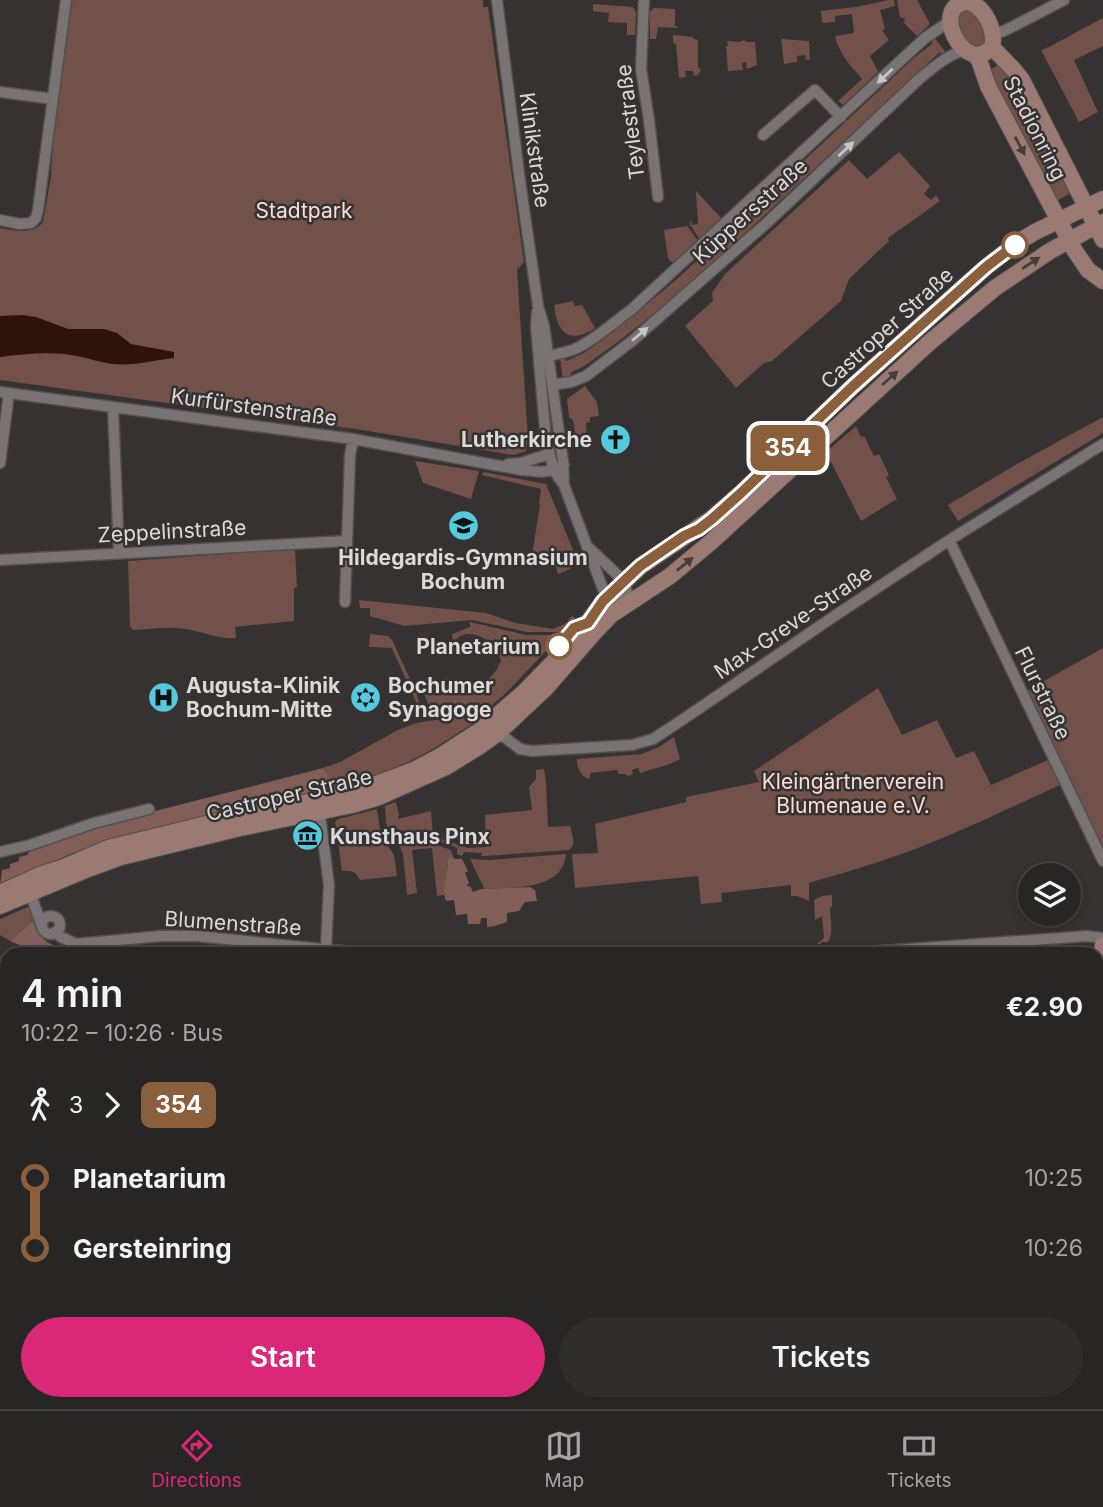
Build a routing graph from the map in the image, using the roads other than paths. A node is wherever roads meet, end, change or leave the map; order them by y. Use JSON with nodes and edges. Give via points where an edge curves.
{"nodes":[{"id":1,"x":66,"y":0,"type":"edge"},
{"id":2,"x":497,"y":0,"type":"edge"},
{"id":3,"x":644,"y":0,"type":"edge"},
{"id":4,"x":1064,"y":0,"type":"edge"},
{"id":5,"x":967,"y":1,"type":"edge"},
{"id":6,"x":949,"y":10,"type":"edge"},
{"id":7,"x":993,"y":41,"type":"junction"},
{"id":8,"x":970,"y":53,"type":"junction"},
{"id":9,"x":0,"y":92,"type":"edge"},
{"id":10,"x":53,"y":99,"type":"junction"},
{"id":11,"x":841,"y":117,"type":"junction"},
{"id":12,"x":763,"y":135,"type":"dead end"},
{"id":13,"x":658,"y":197,"type":"dead end"},
{"id":14,"x":1103,"y":199,"type":"edge"},
{"id":15,"x":1086,"y":207,"type":"junction"},
{"id":16,"x":0,"y":220,"type":"edge"},
{"id":17,"x":1060,"y":220,"type":"junction"},
{"id":18,"x":1101,"y":229,"type":"edge"},
{"id":19,"x":1070,"y":240,"type":"junction"},
{"id":20,"x":1103,"y":281,"type":"edge"},
{"id":21,"x":544,"y":359,"type":"junction"},
{"id":22,"x":541,"y":380,"type":"junction"},
{"id":23,"x":552,"y":385,"type":"junction"},
{"id":24,"x":853,"y":386,"type":"junction"},
{"id":25,"x":5,"y":392,"type":"edge"},
{"id":26,"x":867,"y":400,"type":"junction"},
{"id":27,"x":113,"y":407,"type":"junction"},
{"id":28,"x":353,"y":439,"type":"junction"},
{"id":29,"x":1103,"y":444,"type":"edge"},
{"id":30,"x":549,"y":454,"type":"junction"},
{"id":31,"x":0,"y":463,"type":"edge"},
{"id":32,"x":564,"y":463,"type":"junction"},
{"id":33,"x":503,"y":466,"type":"junction"},
{"id":34,"x":554,"y":471,"type":"junction"},
{"id":35,"x":564,"y":485,"type":"junction"},
{"id":36,"x":346,"y":541,"type":"junction"},
{"id":37,"x":948,"y":541,"type":"junction"},
{"id":38,"x":586,"y":545,"type":"junction"},
{"id":39,"x":119,"y":553,"type":"junction"},
{"id":40,"x":0,"y":560,"type":"edge"},
{"id":41,"x":625,"y":582,"type":"junction"},
{"id":42,"x":610,"y":596,"type":"junction"},
{"id":43,"x":345,"y":603,"type":"dead end"},
{"id":44,"x":629,"y":603,"type":"junction"},
{"id":45,"x":494,"y":728,"type":"junction"},
{"id":46,"x":318,"y":805,"type":"junction"},
{"id":47,"x":149,"y":809,"type":"dead end"},
{"id":48,"x":0,"y":852,"type":"edge"},
{"id":49,"x":1103,"y":861,"type":"edge"},
{"id":50,"x":54,"y":870,"type":"junction"},
{"id":51,"x":0,"y":893,"type":"edge"},
{"id":52,"x":32,"y":893,"type":"junction"},
{"id":53,"x":0,"y":906,"type":"edge"},
{"id":54,"x":1103,"y":938,"type":"edge"},
{"id":55,"x":315,"y":947,"type":"edge"},
{"id":56,"x":326,"y":947,"type":"edge"},
{"id":57,"x":937,"y":947,"type":"edge"}],
"edges":[{"from":1,"to":10,"type":"street"},
{"from":2,"to":21,"type":"street","name":"Klinikstraße","via":[[544,326]]},
{"from":3,"to":13,"type":"street","name":"Teylestraße","via":[[641,69]]},
{"from":4,"to":7,"type":"street"},
{"from":5,"to":6,"type":"main road","name":"Stadionring"},
{"from":5,"to":7,"type":"main road","name":"Stadionring","via":[[981,9]]},
{"from":6,"to":8,"type":"main road","name":"Stadionring","via":[[956,37]]},
{"from":6,"to":11,"type":"street","name":"Küppersstraße","one_way":true},
{"from":7,"to":8,"type":"main road","via":[[983,54]]},
{"from":7,"to":15,"type":"main road","name":"Stadionring","via":[[1022,80]]},
{"from":8,"to":17,"type":"main road","name":"Stadionring","one_way":true,"via":[[979,60],[988,86]]},
{"from":23,"to":8,"type":"street","name":"Küppersstraße","one_way":true,"via":[[586,376],[632,341],[769,221],[919,79],[951,55]]},
{"from":9,"to":10,"type":"street"},
{"from":10,"to":16,"type":"street","via":[[36,218],[20,224]]},
{"from":11,"to":12,"type":"street","via":[[815,90]]},
{"from":11,"to":21,"type":"street","name":"Küppersstraße","via":[[632,309],[581,346]]},
{"from":14,"to":15,"type":"main road","name":"Castroper Straße"},
{"from":15,"to":17,"type":"main road","name":"Castroper Straße"},
{"from":15,"to":18,"type":"main road","name":"Castroper Straße"},
{"from":17,"to":19,"type":"main road"},
{"from":17,"to":24,"type":"main road","name":"Castroper Straße","via":[[1018,242],[986,267]]},
{"from":18,"to":19,"type":"main road","name":"Castroper Straße"},
{"from":19,"to":20,"type":"main road","via":[[1088,270]]},
{"from":26,"to":19,"type":"main road","name":"Castroper Straße","one_way":true,"via":[[995,288]]},
{"from":21,"to":22,"type":"street","name":"Klinikstraße"},
{"from":21,"to":23,"type":"street","name":"Klinikstraße"},
{"from":22,"to":23,"type":"street"},
{"from":22,"to":30,"type":"street","name":"Klinikstraße"},
{"from":23,"to":32,"type":"street","name":"Klinikstraße"},
{"from":24,"to":26,"type":"main road"},
{"from":24,"to":41,"type":"main road","name":"Castroper Straße","via":[[712,519],[640,566]]},
{"from":25,"to":27,"type":"street","name":"Kurfürstenstraße"},
{"from":25,"to":31,"type":"street"},
{"from":44,"to":26,"type":"main road","name":"Castroper Straße","one_way":true,"via":[[711,542]]},
{"from":27,"to":28,"type":"street","name":"Kurfürstenstraße"},
{"from":27,"to":39,"type":"street"},
{"from":28,"to":33,"type":"street","name":"Kurfürstenstraße"},
{"from":28,"to":36,"type":"street"},
{"from":29,"to":37,"type":"street","name":"Max-Greve-Straße"},
{"from":30,"to":32,"type":"street"},
{"from":30,"to":33,"type":"street","name":"Kurfürstenstraße"},
{"from":30,"to":34,"type":"street","name":"Klinikstraße"},
{"from":32,"to":34,"type":"street"},
{"from":32,"to":35,"type":"street","name":"Klinikstraße"},
{"from":33,"to":34,"type":"street","name":"Kurfürstenstraße"},
{"from":34,"to":35,"type":"street","name":"Klinikstraße"},
{"from":35,"to":38,"type":"street","name":"Klinikstraße"},
{"from":36,"to":39,"type":"street","name":"Zeppelinstraße"},
{"from":36,"to":43,"type":"street"},
{"from":37,"to":45,"type":"street","name":"Max-Greve-Straße","via":[[653,738],[632,745],[532,751],[520,749]]},
{"from":37,"to":49,"type":"street","name":"Flurstraße"},
{"from":38,"to":41,"type":"street","name":"Klinikstraße"},
{"from":38,"to":42,"type":"street","name":"Klinikstraße"},
{"from":39,"to":40,"type":"street","name":"Zeppelinstraße"},
{"from":41,"to":42,"type":"main road","name":"Castroper Straße"},
{"from":41,"to":44,"type":"street"},
{"from":42,"to":44,"type":"street"},
{"from":42,"to":45,"type":"main road","name":"Castroper Straße"},
{"from":44,"to":45,"type":"main road","name":"Castroper Straße","via":[[611,615],[545,689]]},
{"from":45,"to":46,"type":"main road","name":"Castroper Straße","via":[[480,746],[446,767],[379,797],[352,805]]},
{"from":46,"to":50,"type":"main road","name":"Castroper Straße","via":[[150,836]]},
{"from":46,"to":52,"type":"main road","name":"Castroper Straße","via":[[140,852]]},
{"from":46,"to":56,"type":"street","via":[[329,886]]},
{"from":47,"to":48,"type":"street"},
{"from":50,"to":51,"type":"main road","name":"Castroper Straße"},
{"from":50,"to":52,"type":"street","via":[[37,881]]},
{"from":52,"to":53,"type":"main road","name":"Castroper Straße"},
{"from":52,"to":55,"type":"street","name":"Blumenstraße","via":[[42,926],[45,918],[54,916],[60,926],[55,932],[76,944],[197,936]]},
{"from":54,"to":57,"type":"street"}]}
